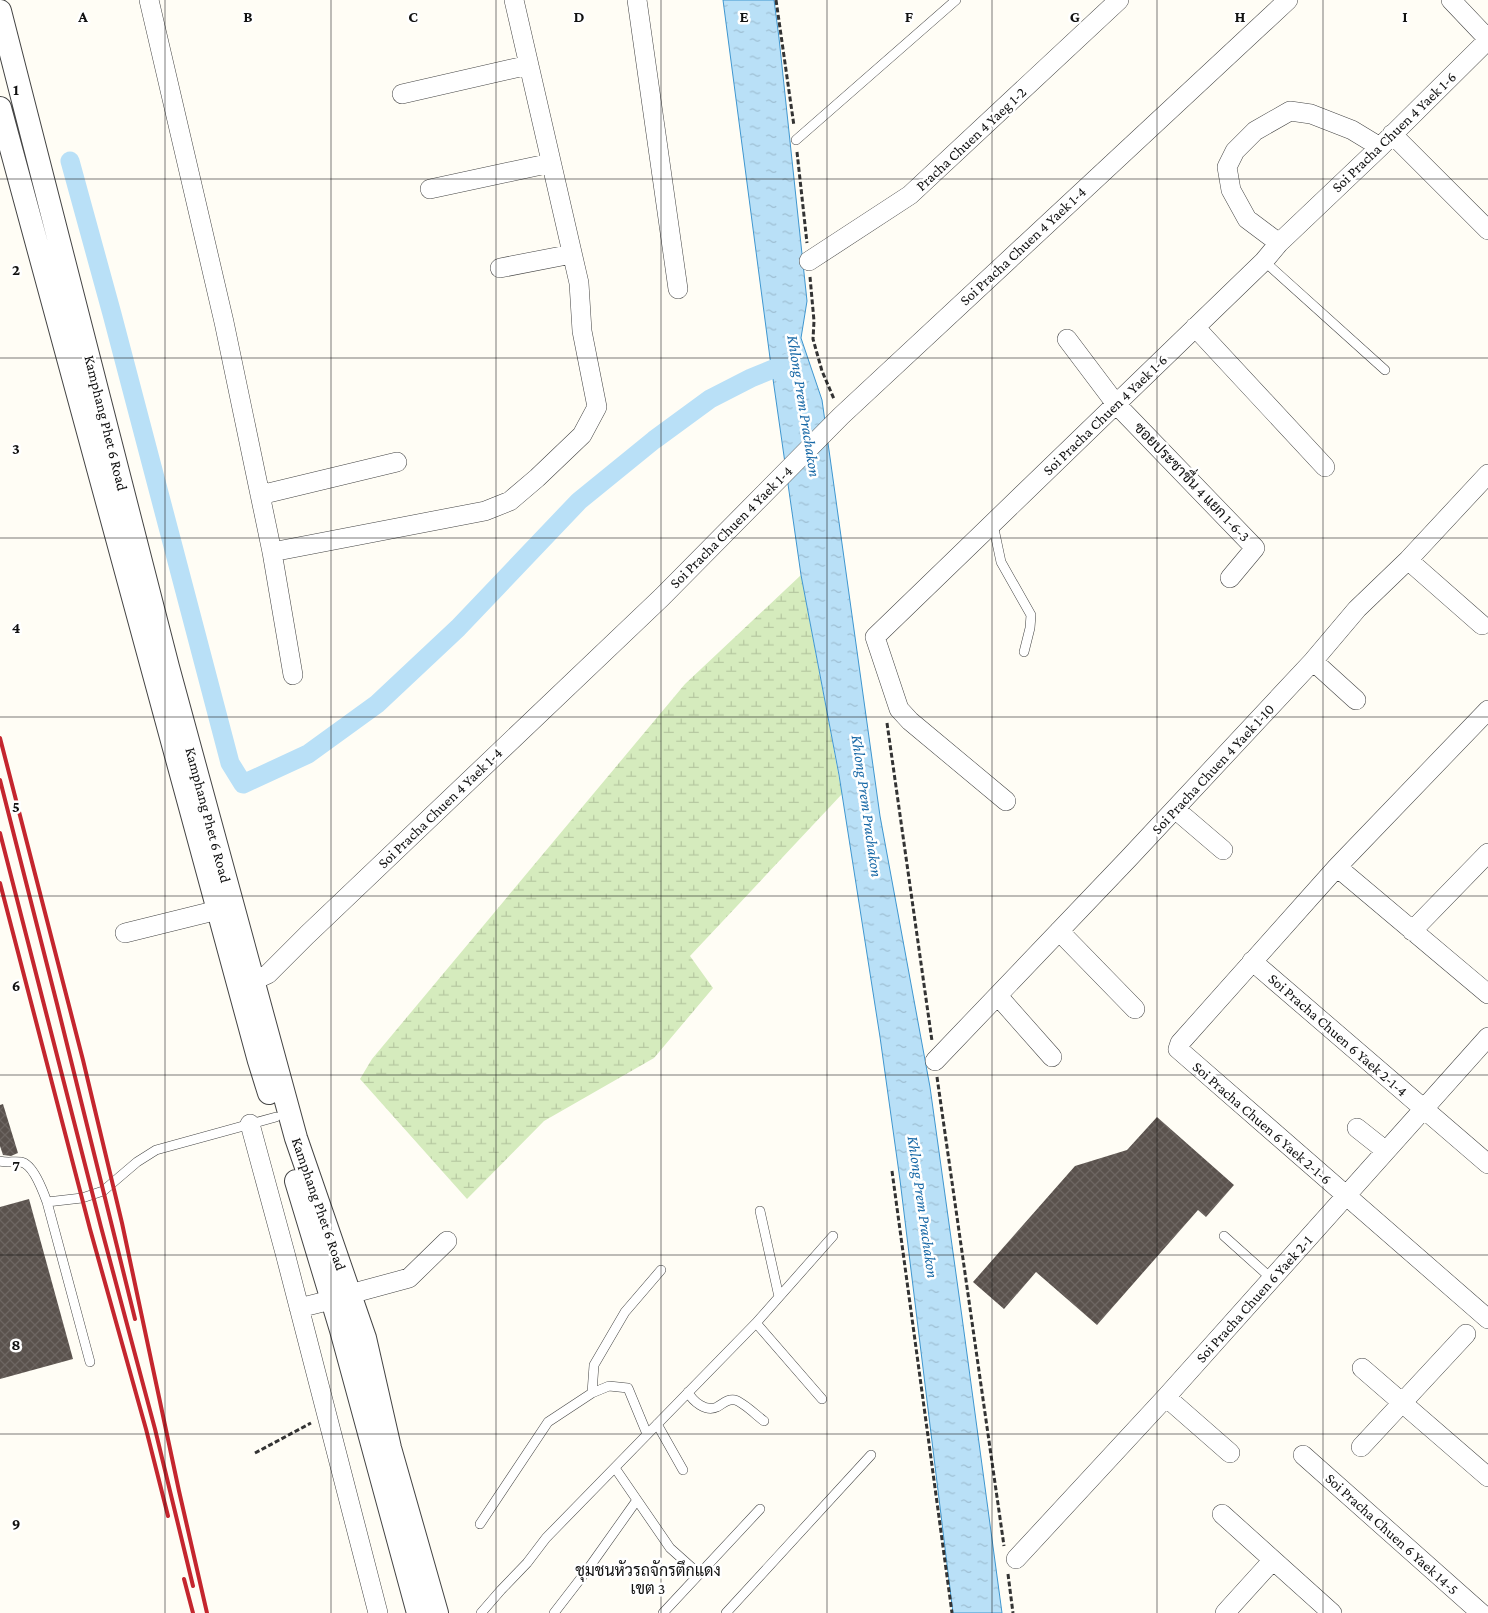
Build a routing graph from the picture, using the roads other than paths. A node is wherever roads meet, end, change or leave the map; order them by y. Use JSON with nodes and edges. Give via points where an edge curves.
{"nodes":[{"id":1,"x":149,"y":0,"type":"edge"},
{"id":2,"x":514,"y":0,"type":"edge"},
{"id":3,"x":637,"y":0,"type":"edge"},
{"id":4,"x":956,"y":0,"type":"edge"},
{"id":5,"x":1119,"y":0,"type":"edge"},
{"id":6,"x":1288,"y":0,"type":"edge"},
{"id":7,"x":1451,"y":0,"type":"edge"},
{"id":8,"x":0,"y":11,"type":"edge"},
{"id":9,"x":1488,"y":39,"type":"edge"},
{"id":10,"x":529,"y":65,"type":"junction"},
{"id":11,"x":402,"y":94,"type":"dead end"},
{"id":12,"x":0,"y":108,"type":"edge"},
{"id":13,"x":796,"y":140,"type":"road end"},
{"id":14,"x":1386,"y":140,"type":"junction"},
{"id":15,"x":551,"y":163,"type":"junction"},
{"id":16,"x":430,"y":189,"type":"dead end"},
{"id":17,"x":1488,"y":230,"type":"edge"},
{"id":18,"x":1279,"y":242,"type":"junction"},
{"id":19,"x":572,"y":254,"type":"junction"},
{"id":20,"x":809,"y":261,"type":"road end"},
{"id":21,"x":1264,"y":261,"type":"junction"},
{"id":22,"x":500,"y":268,"type":"dead end"},
{"id":23,"x":678,"y":289,"type":"dead end"},
{"id":24,"x":1195,"y":327,"type":"junction"},
{"id":25,"x":1067,"y":338,"type":"dead end"},
{"id":26,"x":1385,"y":370,"type":"dead end"},
{"id":27,"x":1116,"y":404,"type":"junction"},
{"id":28,"x":397,"y":462,"type":"dead end"},
{"id":29,"x":1325,"y":467,"type":"dead end"},
{"id":30,"x":1488,"y":474,"type":"edge"},
{"id":31,"x":260,"y":495,"type":"junction"},
{"id":32,"x":993,"y":524,"type":"junction"},
{"id":33,"x":272,"y":552,"type":"junction"},
{"id":34,"x":1408,"y":560,"type":"junction"},
{"id":35,"x":1230,"y":578,"type":"dead end"},
{"id":36,"x":1482,"y":625,"type":"dead end"},
{"id":37,"x":1024,"y":652,"type":"dead end"},
{"id":38,"x":1313,"y":662,"type":"junction"},
{"id":39,"x":292,"y":675,"type":"dead end"},
{"id":40,"x":1356,"y":700,"type":"dead end"},
{"id":41,"x":1488,"y":710,"type":"edge"},
{"id":42,"x":1006,"y":800,"type":"dead end"},
{"id":43,"x":1175,"y":809,"type":"junction"},
{"id":44,"x":1223,"y":850,"type":"dead end"},
{"id":45,"x":1488,"y":853,"type":"edge"},
{"id":46,"x":1337,"y":867,"type":"junction"},
{"id":47,"x":218,"y":910,"type":"junction"},
{"id":48,"x":1059,"y":931,"type":"junction"},
{"id":49,"x":1412,"y":931,"type":"junction"},
{"id":50,"x":125,"y":934,"type":"dead end"},
{"id":51,"x":1252,"y":961,"type":"junction"},
{"id":52,"x":245,"y":982,"type":"junction"},
{"id":53,"x":1488,"y":994,"type":"edge"},
{"id":54,"x":998,"y":996,"type":"junction"},
{"id":55,"x":1135,"y":1009,"type":"dead end"},
{"id":56,"x":1488,"y":1037,"type":"edge"},
{"id":57,"x":1052,"y":1057,"type":"dead end"},
{"id":58,"x":935,"y":1061,"type":"road end"},
{"id":59,"x":1424,"y":1108,"type":"junction"},
{"id":60,"x":276,"y":1117,"type":"junction"},
{"id":61,"x":250,"y":1124,"type":"junction"},
{"id":62,"x":1357,"y":1128,"type":"dead end"},
{"id":63,"x":1386,"y":1151,"type":"junction"},
{"id":64,"x":0,"y":1161,"type":"edge"},
{"id":65,"x":1488,"y":1164,"type":"edge"},
{"id":66,"x":1346,"y":1195,"type":"junction"},
{"id":67,"x":47,"y":1202,"type":"junction"},
{"id":68,"x":760,"y":1211,"type":"dead end"},
{"id":69,"x":833,"y":1236,"type":"dead end"},
{"id":70,"x":1224,"y":1236,"type":"dead end"},
{"id":71,"x":447,"y":1241,"type":"dead end"},
{"id":72,"x":661,"y":1270,"type":"dead end"},
{"id":73,"x":1272,"y":1279,"type":"junction"},
{"id":74,"x":341,"y":1297,"type":"junction"},
{"id":75,"x":779,"y":1297,"type":"junction"},
{"id":76,"x":299,"y":1308,"type":"junction"},
{"id":77,"x":1488,"y":1319,"type":"edge"},
{"id":78,"x":756,"y":1323,"type":"junction"},
{"id":79,"x":1466,"y":1334,"type":"dead end"},
{"id":80,"x":90,"y":1362,"type":"dead end"},
{"id":81,"x":1362,"y":1368,"type":"dead end"},
{"id":82,"x":688,"y":1392,"type":"junction"},
{"id":83,"x":592,"y":1393,"type":"junction"},
{"id":84,"x":1166,"y":1397,"type":"junction"},
{"id":85,"x":822,"y":1399,"type":"dead end"},
{"id":86,"x":1402,"y":1403,"type":"junction"},
{"id":87,"x":764,"y":1421,"type":"dead end"},
{"id":88,"x":657,"y":1424,"type":"junction"},
{"id":89,"x":647,"y":1434,"type":"junction"},
{"id":90,"x":1362,"y":1447,"type":"dead end"},
{"id":91,"x":1230,"y":1453,"type":"dead end"},
{"id":92,"x":871,"y":1455,"type":"dead end"},
{"id":93,"x":1303,"y":1455,"type":"dead end"},
{"id":94,"x":615,"y":1468,"type":"junction"},
{"id":95,"x":683,"y":1470,"type":"dead end"},
{"id":96,"x":1488,"y":1477,"type":"edge"},
{"id":97,"x":637,"y":1500,"type":"junction"},
{"id":98,"x":760,"y":1509,"type":"dead end"},
{"id":99,"x":1222,"y":1514,"type":"dead end"},
{"id":100,"x":480,"y":1524,"type":"dead end"},
{"id":101,"x":1009,"y":1558,"type":"road end"},
{"id":102,"x":1273,"y":1560,"type":"junction"},
{"id":103,"x":699,"y":1574,"type":"junction"},
{"id":104,"x":378,"y":1613,"type":"edge"},
{"id":105,"x":418,"y":1613,"type":"edge"},
{"id":106,"x":437,"y":1613,"type":"edge"},
{"id":107,"x":481,"y":1613,"type":"edge"},
{"id":108,"x":554,"y":1613,"type":"edge"},
{"id":109,"x":663,"y":1613,"type":"edge"},
{"id":110,"x":726,"y":1613,"type":"edge"},
{"id":111,"x":1225,"y":1613,"type":"edge"},
{"id":112,"x":1332,"y":1613,"type":"edge"},
{"id":113,"x":1480,"y":1613,"type":"edge"}],
"edges":[{"from":1,"to":31,"type":"street","via":[[224,322]]},
{"from":2,"to":10,"type":"street"},
{"from":3,"to":23,"type":"street"},
{"from":4,"to":13,"type":"lane"},
{"from":5,"to":20,"type":"street","name":"Pracha Chuen 4 Yaeg 1-2","via":[[910,195]]},
{"from":6,"to":52,"type":"street","name":"Soi Pracha Chuen 4 Yaek 1-4","via":[[841,416],[662,597],[268,974]]},
{"from":7,"to":9,"type":"street"},
{"from":8,"to":52,"type":"street","name":"Kamphang Phet 6 Road"},
{"from":9,"to":14,"type":"street","name":"Soi Pracha Chuen 4 Yaek 1-6"},
{"from":10,"to":11,"type":"street"},
{"from":10,"to":15,"type":"street"},
{"from":12,"to":47,"type":"street","name":"Kamphang Phet 6 Road"},
{"from":14,"to":17,"type":"street"},
{"from":14,"to":18,"type":"street","name":"Soi Pracha Chuen 4 Yaek 1-6"},
{"from":14,"to":18,"type":"street","via":[[1311,114],[1290,112],[1255,131],[1235,151],[1227,167],[1231,190],[1247,219]]},
{"from":15,"to":16,"type":"street"},
{"from":15,"to":19,"type":"street"},
{"from":18,"to":21,"type":"street","name":"Soi Pracha Chuen 4 Yaek 1-6"},
{"from":19,"to":22,"type":"street"},
{"from":19,"to":33,"type":"street","via":[[597,408],[582,435],[510,501],[485,511]]},
{"from":21,"to":24,"type":"street","name":"Soi Pracha Chuen 4 Yaek 1-6"},
{"from":21,"to":26,"type":"lane"},
{"from":24,"to":27,"type":"street","name":"Soi Pracha Chuen 4 Yaek 1-6"},
{"from":24,"to":29,"type":"street"},
{"from":25,"to":27,"type":"street","name":"ซอยประชาชื่น 4 แยก 1-6-3"},
{"from":27,"to":32,"type":"street","name":"Soi Pracha Chuen 4 Yaek 1-6"},
{"from":27,"to":35,"type":"street","name":"ซอยประชาชื่น 4 แยก 1-6-3","via":[[1255,548]]},
{"from":28,"to":31,"type":"street"},
{"from":30,"to":34,"type":"street","name":"Soi Pracha Chuen 4 Yaek 1-10"},
{"from":31,"to":33,"type":"street"},
{"from":32,"to":37,"type":"lane","via":[[1001,562],[1031,615]]},
{"from":32,"to":42,"type":"street","name":"Soi Pracha Chuen 4 Yaek 1-6","via":[[875,637],[900,709],[910,721]]},
{"from":33,"to":39,"type":"street"},
{"from":34,"to":36,"type":"street"},
{"from":34,"to":38,"type":"street","name":"Soi Pracha Chuen 4 Yaek 1-10","via":[[1357,610]]},
{"from":38,"to":40,"type":"street"},
{"from":38,"to":43,"type":"street","name":"Soi Pracha Chuen 4 Yaek 1-10"},
{"from":41,"to":46,"type":"street"},
{"from":43,"to":44,"type":"street"},
{"from":43,"to":48,"type":"street","name":"Soi Pracha Chuen 4 Yaek 1-10"},
{"from":45,"to":49,"type":"street"},
{"from":46,"to":49,"type":"street"},
{"from":46,"to":51,"type":"street"},
{"from":47,"to":50,"type":"street"},
{"from":47,"to":52,"type":"street","name":"Kamphang Phet 6 Road"},
{"from":48,"to":54,"type":"street","name":"Soi Pracha Chuen 4 Yaek 1-10"},
{"from":48,"to":55,"type":"street"},
{"from":49,"to":53,"type":"street"},
{"from":51,"to":59,"type":"street","name":"Soi Pracha Chuen 6 Yaek 2-1-4"},
{"from":51,"to":66,"type":"street","name":"Soi Pracha Chuen 6 Yaek 2-1-6","via":[[1178,1049]]},
{"from":52,"to":60,"type":"street","name":"Kamphang Phet 6 Road","via":[[258,1061]]},
{"from":52,"to":74,"type":"street","name":"Kamphang Phet 6 Road","via":[[296,1138]]},
{"from":54,"to":57,"type":"street"},
{"from":54,"to":58,"type":"street","name":"Soi Pracha Chuen 4 Yaek 1-10"},
{"from":56,"to":59,"type":"street","name":"Soi Pracha Chuen 6 Yaek 2-1"},
{"from":59,"to":63,"type":"street","name":"Soi Pracha Chuen 6 Yaek 2-1"},
{"from":59,"to":65,"type":"street","name":"Soi Pracha Chuen 6 Yaek 2-1-4"},
{"from":60,"to":61,"type":"lane"},
{"from":60,"to":74,"type":"street","name":"Kamphang Phet 6 Road"},
{"from":61,"to":67,"type":"lane","via":[[156,1150],[93,1196]]},
{"from":61,"to":76,"type":"street"},
{"from":62,"to":63,"type":"street"},
{"from":63,"to":66,"type":"street","name":"Soi Pracha Chuen 6 Yaek 2-1"},
{"from":64,"to":67,"type":"lane","via":[[20,1162],[28,1166]]},
{"from":66,"to":73,"type":"street","name":"Soi Pracha Chuen 6 Yaek 2-1"},
{"from":66,"to":77,"type":"street","name":"Soi Pracha Chuen 6 Yaek 2-1-6"},
{"from":67,"to":80,"type":"lane"},
{"from":68,"to":75,"type":"lane"},
{"from":69,"to":75,"type":"lane"},
{"from":70,"to":73,"type":"lane"},
{"from":71,"to":74,"type":"street","via":[[409,1278]]},
{"from":72,"to":83,"type":"lane","via":[[625,1312],[594,1365]]},
{"from":73,"to":84,"type":"street","name":"Soi Pracha Chuen 6 Yaek 2-1"},
{"from":74,"to":76,"type":"street"},
{"from":74,"to":105,"type":"street","name":"Kamphang Phet 6 Road","via":[[344,1339]]},
{"from":74,"to":106,"type":"street","name":"Kamphang Phet 6 Road","via":[[365,1338],[390,1448]]},
{"from":75,"to":78,"type":"lane"},
{"from":76,"to":104,"type":"street"},
{"from":78,"to":82,"type":"lane"},
{"from":78,"to":85,"type":"lane"},
{"from":79,"to":86,"type":"street"},
{"from":81,"to":86,"type":"street"},
{"from":82,"to":87,"type":"lane","via":[[691,1399],[703,1408],[715,1408],[727,1400],[738,1400]]},
{"from":82,"to":88,"type":"lane"},
{"from":83,"to":89,"type":"lane","via":[[609,1386],[628,1388]]},
{"from":83,"to":100,"type":"lane","via":[[548,1422]]},
{"from":84,"to":91,"type":"street"},
{"from":84,"to":101,"type":"street","name":"Soi Pracha Chuen 6 Yaek 2-1"},
{"from":86,"to":90,"type":"street"},
{"from":86,"to":96,"type":"street"},
{"from":88,"to":89,"type":"lane"},
{"from":88,"to":95,"type":"lane"},
{"from":89,"to":94,"type":"lane"},
{"from":92,"to":110,"type":"lane"},
{"from":93,"to":113,"type":"street","name":"Soi Pracha Chuen 6 Yaek 14-5"},
{"from":94,"to":97,"type":"lane"},
{"from":94,"to":107,"type":"lane","via":[[546,1538],[527,1564]]},
{"from":97,"to":103,"type":"lane","via":[[670,1548]]},
{"from":97,"to":108,"type":"lane"},
{"from":98,"to":103,"type":"lane"},
{"from":99,"to":102,"type":"street"},
{"from":102,"to":111,"type":"street"},
{"from":102,"to":112,"type":"street"},
{"from":103,"to":109,"type":"lane"}]}
